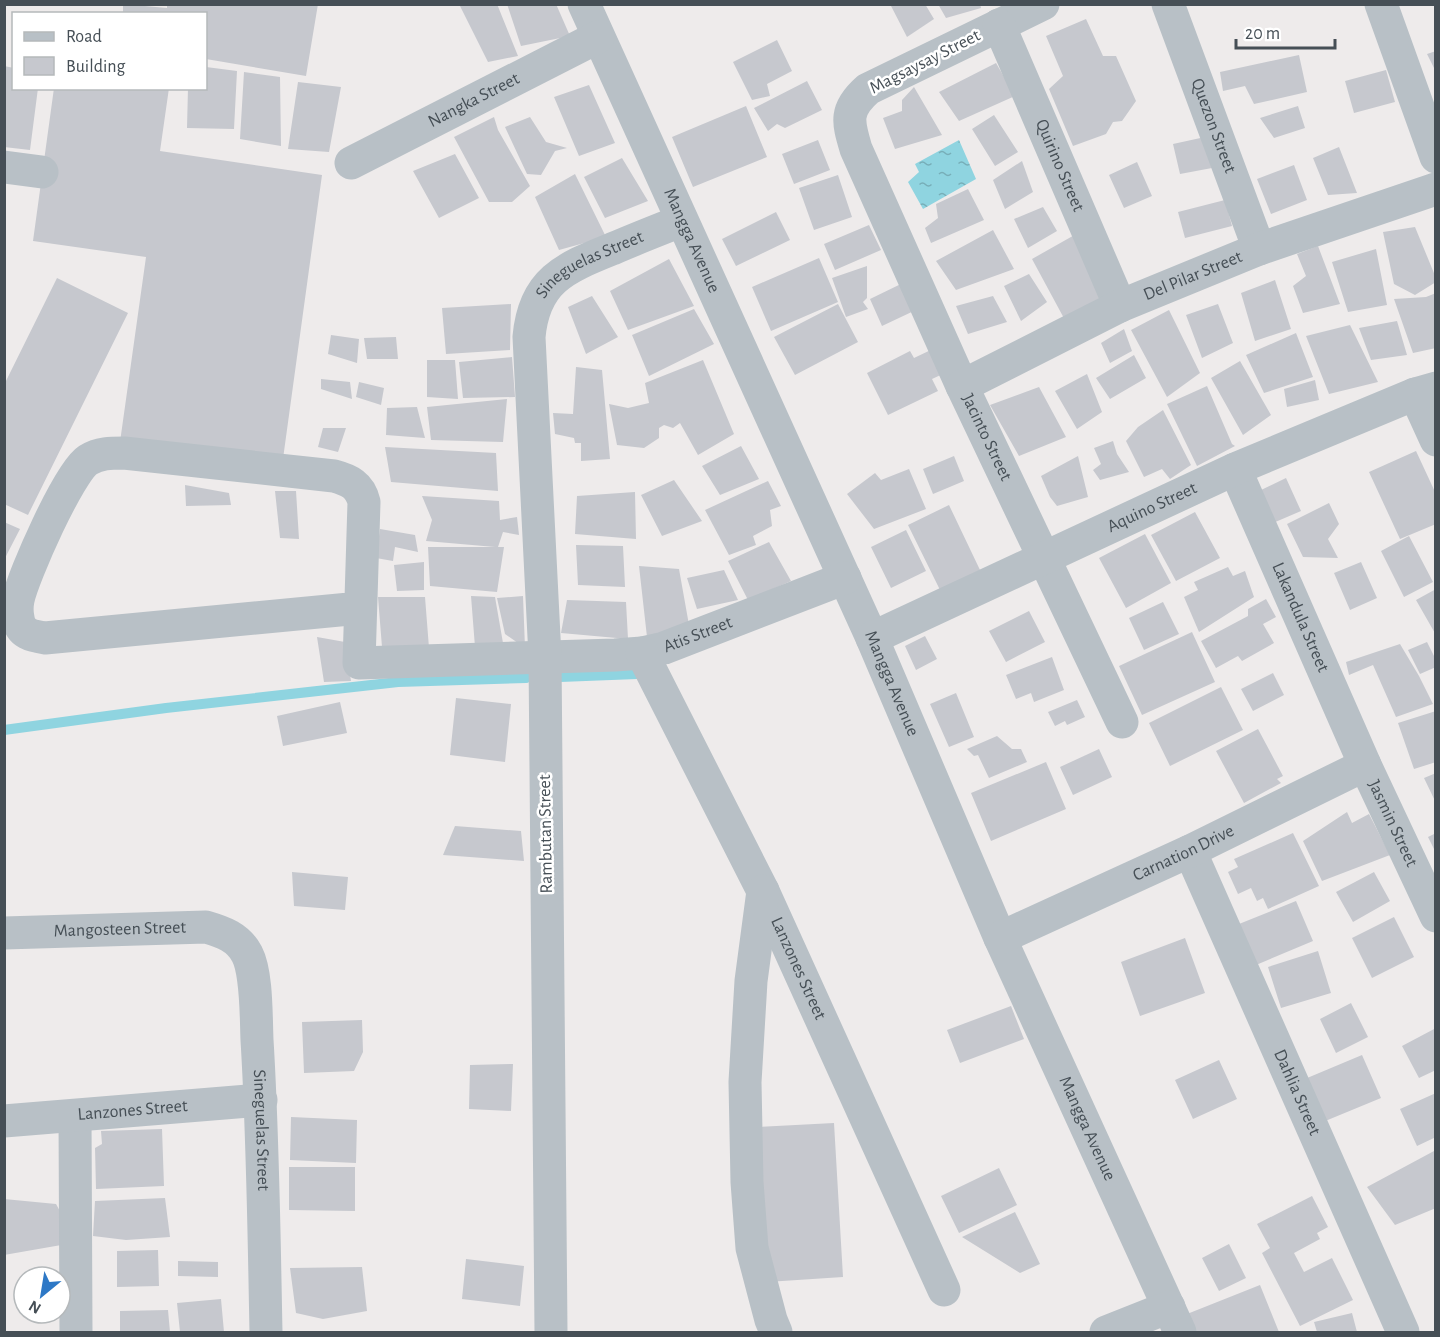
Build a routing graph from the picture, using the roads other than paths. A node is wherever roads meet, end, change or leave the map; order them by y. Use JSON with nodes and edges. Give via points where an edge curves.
{"nodes":[{"id":1,"x":584,"y":4,"type":"edge"},
{"id":2,"x":1043,"y":4,"type":"edge"},
{"id":3,"x":1168,"y":4,"type":"edge"},
{"id":4,"x":1381,"y":4,"type":"edge"},
{"id":5,"x":999,"y":25,"type":"junction"},
{"id":6,"x":598,"y":37,"type":"junction"},
{"id":7,"x":856,"y":149,"type":"joint"},
{"id":8,"x":1436,"y":157,"type":"edge"},
{"id":9,"x":351,"y":163,"type":"dead end"},
{"id":10,"x":4,"y":167,"type":"edge"},
{"id":11,"x":42,"y":172,"type":"dead end"},
{"id":12,"x":1436,"y":189,"type":"edge"},
{"id":13,"x":681,"y":221,"type":"junction"},
{"id":14,"x":1259,"y":249,"type":"junction"},
{"id":15,"x":1120,"y":306,"type":"junction"},
{"id":16,"x":529,"y":337,"type":"joint"},
{"id":17,"x":962,"y":386,"type":"junction"},
{"id":18,"x":1425,"y":391,"type":"edge"},
{"id":19,"x":1436,"y":440,"type":"edge"},
{"id":20,"x":1235,"y":469,"type":"junction"},
{"id":21,"x":1044,"y":558,"type":"junction"},
{"id":22,"x":845,"y":578,"type":"junction"},
{"id":23,"x":360,"y":608,"type":"junction"},
{"id":24,"x":872,"y":638,"type":"junction"},
{"id":25,"x":642,"y":653,"type":"junction"},
{"id":26,"x":545,"y":657,"type":"junction"},
{"id":27,"x":1122,"y":722,"type":"dead end"},
{"id":28,"x":1365,"y":765,"type":"junction"},
{"id":29,"x":1190,"y":851,"type":"junction"},
{"id":30,"x":763,"y":891,"type":"junction"},
{"id":31,"x":1436,"y":916,"type":"edge"},
{"id":32,"x":4,"y":933,"type":"edge"},
{"id":33,"x":232,"y":936,"type":"joint"},
{"id":34,"x":1000,"y":938,"type":"junction"},
{"id":35,"x":261,"y":1100,"type":"junction"},
{"id":36,"x":75,"y":1116,"type":"junction"},
{"id":37,"x":4,"y":1121,"type":"edge"},
{"id":38,"x":944,"y":1290,"type":"dead end"},
{"id":39,"x":1175,"y":1320,"type":"edge"},
{"id":40,"x":76,"y":1332,"type":"edge"},
{"id":41,"x":266,"y":1332,"type":"edge"},
{"id":42,"x":551,"y":1332,"type":"edge"},
{"id":43,"x":776,"y":1332,"type":"edge"},
{"id":44,"x":1106,"y":1332,"type":"edge"},
{"id":45,"x":1403,"y":1332,"type":"edge"}],
"edges":[{"from":1,"to":6,"type":"street","name":"Mangga Avenue"},
{"from":2,"to":5,"type":"street","name":"Magsaysay Street"},
{"from":3,"to":14,"type":"street","name":"Quezon Street"},
{"from":4,"to":8,"type":"street"},
{"from":5,"to":7,"type":"street","name":"Magsaysay Street","via":[[868,89],[858,98],[849,117]]},
{"from":5,"to":15,"type":"street","name":"Quirino Street"},
{"from":6,"to":9,"type":"street","name":"Nangka Street"},
{"from":6,"to":13,"type":"street","name":"Mangga Avenue"},
{"from":7,"to":17,"type":"street","name":"Jacinto Street"},
{"from":10,"to":11,"type":"street"},
{"from":12,"to":14,"type":"street","name":"Del Pilar Street"},
{"from":13,"to":16,"type":"street","name":"Sineguelas Street","via":[[559,274],[534,308]]},
{"from":13,"to":22,"type":"street","name":"Mangga Avenue"},
{"from":14,"to":15,"type":"street","name":"Del Pilar Street"},
{"from":15,"to":17,"type":"street","name":"Del Pilar Street"},
{"from":16,"to":26,"type":"street","name":"Rambutan Street"},
{"from":17,"to":21,"type":"street","name":"Jacinto Street"},
{"from":18,"to":19,"type":"street"},
{"from":18,"to":20,"type":"street","name":"Aquino Street"},
{"from":20,"to":21,"type":"street","name":"Aquino Street"},
{"from":20,"to":28,"type":"street","name":"Lakandula Street"},
{"from":21,"to":24,"type":"street","name":"Aquino Street"},
{"from":21,"to":27,"type":"street","name":"Jacinto Street"},
{"from":22,"to":24,"type":"street","name":"Mangga Avenue"},
{"from":22,"to":25,"type":"street","name":"Atis Street"},
{"from":23,"to":23,"type":"street","via":[[364,502],[354,484],[333,476],[124,453],[87,460],[76,472],[18,600],[18,620],[23,631],[45,638]]},
{"from":23,"to":26,"type":"street","name":"Atis Street","via":[[359,663]]},
{"from":24,"to":34,"type":"street","name":"Mangga Avenue"},
{"from":25,"to":26,"type":"street","name":"Atis Street"},
{"from":25,"to":30,"type":"street","name":"Lanzones Street"},
{"from":26,"to":42,"type":"street","name":"Rambutan Street"},
{"from":28,"to":29,"type":"street","name":"Carnation Drive"},
{"from":28,"to":31,"type":"street","name":"Jasmin Street"},
{"from":29,"to":34,"type":"street","name":"Carnation Drive"},
{"from":29,"to":45,"type":"street","name":"Dahlia Street"},
{"from":30,"to":38,"type":"street","name":"Lanzones Street"},
{"from":30,"to":43,"type":"street","via":[[751,981],[746,1071],[747,1182],[752,1248]]},
{"from":32,"to":33,"type":"street","name":"Mangosteen Street","via":[[206,927]]},
{"from":33,"to":35,"type":"street","name":"Sineguelas Street","via":[[248,956],[254,981]]},
{"from":34,"to":39,"type":"street","name":"Mangga Avenue"},
{"from":35,"to":36,"type":"street","name":"Lanzones Street"},
{"from":35,"to":41,"type":"street","name":"Sineguelas Street"},
{"from":36,"to":37,"type":"street","name":"Lanzones Street"},
{"from":36,"to":40,"type":"street"},
{"from":39,"to":44,"type":"street"}]}
